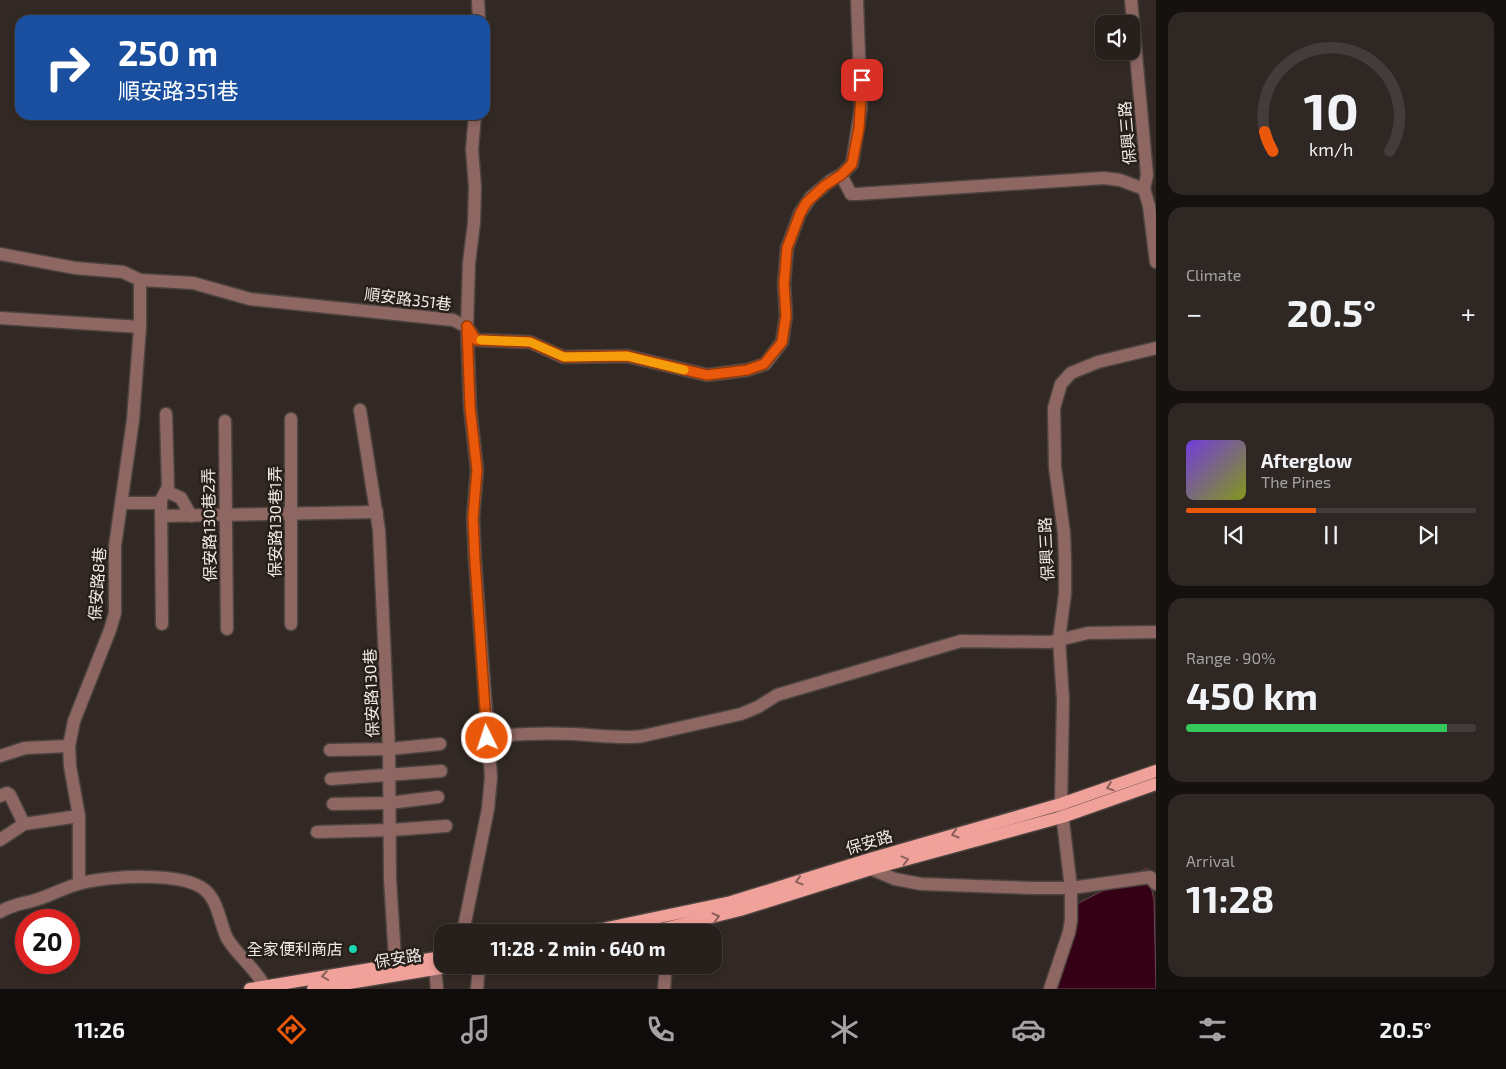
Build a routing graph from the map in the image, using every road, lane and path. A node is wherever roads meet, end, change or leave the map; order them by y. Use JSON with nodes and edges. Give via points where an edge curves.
{"nodes":[{"id":1,"x":478,"y":0,"type":"edge"},
{"id":2,"x":857,"y":0,"type":"edge"},
{"id":3,"x":1131,"y":0,"type":"edge"},
{"id":4,"x":479,"y":15,"type":"edge"},
{"id":5,"x":475,"y":120,"type":"edge"},
{"id":6,"x":841,"y":175,"type":"junction"},
{"id":7,"x":1144,"y":190,"type":"junction"},
{"id":8,"x":1153,"y":206,"type":"edge"},
{"id":9,"x":0,"y":254,"type":"edge"},
{"id":10,"x":1156,"y":262,"type":"edge"},
{"id":11,"x":140,"y":280,"type":"junction"},
{"id":12,"x":0,"y":318,"type":"edge"},
{"id":13,"x":467,"y":326,"type":"junction"},
{"id":14,"x":140,"y":327,"type":"junction"},
{"id":15,"x":1156,"y":348,"type":"edge"},
{"id":16,"x":360,"y":410,"type":"dead end"},
{"id":17,"x":166,"y":414,"type":"dead end"},
{"id":18,"x":291,"y":419,"type":"dead end"},
{"id":19,"x":225,"y":421,"type":"dead end"},
{"id":20,"x":164,"y":497,"type":"junction"},
{"id":21,"x":122,"y":503,"type":"junction"},
{"id":22,"x":378,"y":512,"type":"junction"},
{"id":23,"x":291,"y":514,"type":"junction"},
{"id":24,"x":226,"y":515,"type":"junction"},
{"id":25,"x":161,"y":516,"type":"junction"},
{"id":26,"x":191,"y":516,"type":"junction"},
{"id":27,"x":162,"y":624,"type":"dead end"},
{"id":28,"x":291,"y":624,"type":"dead end"},
{"id":29,"x":227,"y":629,"type":"dead end"},
{"id":30,"x":1156,"y":632,"type":"edge"},
{"id":31,"x":1059,"y":639,"type":"junction"},
{"id":32,"x":487,"y":738,"type":"junction"},
{"id":33,"x":440,"y":744,"type":"dead end"},
{"id":34,"x":69,"y":746,"type":"junction"},
{"id":35,"x":389,"y":749,"type":"junction"},
{"id":36,"x":330,"y":750,"type":"dead end"},
{"id":37,"x":0,"y":756,"type":"edge"},
{"id":38,"x":441,"y":771,"type":"dead end"},
{"id":39,"x":1156,"y":771,"type":"edge"},
{"id":40,"x":389,"y":776,"type":"junction"},
{"id":41,"x":332,"y":779,"type":"dead end"},
{"id":42,"x":1156,"y":784,"type":"edge"},
{"id":43,"x":0,"y":796,"type":"edge"},
{"id":44,"x":438,"y":797,"type":"dead end"},
{"id":45,"x":389,"y":802,"type":"junction"},
{"id":46,"x":333,"y":804,"type":"dead end"},
{"id":47,"x":1062,"y":810,"type":"junction"},
{"id":48,"x":79,"y":816,"type":"junction"},
{"id":49,"x":24,"y":824,"type":"junction"},
{"id":50,"x":446,"y":826,"type":"dead end"},
{"id":51,"x":391,"y":830,"type":"junction"},
{"id":52,"x":317,"y":832,"type":"dead end"},
{"id":53,"x":0,"y":840,"type":"edge"},
{"id":54,"x":871,"y":869,"type":"junction"},
{"id":55,"x":79,"y":883,"type":"junction"},
{"id":56,"x":1156,"y":884,"type":"edge"},
{"id":57,"x":1071,"y":888,"type":"junction"},
{"id":58,"x":0,"y":912,"type":"edge"},
{"id":59,"x":465,"y":924,"type":"edge"},
{"id":60,"x":626,"y":924,"type":"edge"},
{"id":61,"x":693,"y":924,"type":"edge"},
{"id":62,"x":434,"y":959,"type":"edge"},
{"id":63,"x":434,"y":968,"type":"edge"},
{"id":64,"x":396,"y":970,"type":"junction"},
{"id":65,"x":436,"y":974,"type":"edge"},
{"id":66,"x":478,"y":974,"type":"edge"},
{"id":67,"x":665,"y":974,"type":"edge"},
{"id":68,"x":266,"y":988,"type":"edge"},
{"id":69,"x":250,"y":989,"type":"edge"},
{"id":70,"x":314,"y":989,"type":"edge"},
{"id":71,"x":437,"y":989,"type":"edge"},
{"id":72,"x":477,"y":989,"type":"edge"},
{"id":73,"x":664,"y":989,"type":"edge"},
{"id":74,"x":1050,"y":989,"type":"edge"}],
"edges":[{"from":1,"to":4,"type":"street"},
{"from":2,"to":6,"type":"street","name":"順安路351巷","via":[[861,107],[852,164]]},
{"from":3,"to":7,"type":"street","name":"保興三路","via":[[1147,175]]},
{"from":5,"to":13,"type":"street","via":[[474,223]]},
{"from":6,"to":7,"type":"street","via":[[851,194],[1104,178],[1120,180]]},
{"from":6,"to":13,"type":"street","name":"順安路351巷","via":[[806,203],[800,214],[787,248],[786,316],[782,342],[774,354],[758,367],[707,375],[627,356],[564,357],[530,342],[476,340]]},
{"from":7,"to":8,"type":"street","name":"保興三路"},
{"from":8,"to":10,"type":"street","name":"保興三路"},
{"from":9,"to":11,"type":"street","name":"順安路351巷","via":[[75,268],[123,272]]},
{"from":11,"to":13,"type":"street","name":"順安路351巷","via":[[193,283],[250,299],[453,320]]},
{"from":11,"to":14,"type":"street","name":"保安路8巷"},
{"from":12,"to":14,"type":"street"},
{"from":13,"to":32,"type":"street","via":[[470,407],[477,470],[473,518],[475,561]]},
{"from":14,"to":21,"type":"street","name":"保安路8巷"},
{"from":15,"to":31,"type":"street","name":"保興三路","via":[[1098,362],[1071,373],[1060,384],[1056,394],[1053,438],[1064,533],[1065,585]]},
{"from":16,"to":22,"type":"street","name":"保安路130巷"},
{"from":17,"to":20,"type":"street"},
{"from":18,"to":23,"type":"street","name":"保安路130巷1弄"},
{"from":19,"to":24,"type":"street","name":"保安路130巷2弄"},
{"from":20,"to":21,"type":"street"},
{"from":20,"to":25,"type":"street"},
{"from":20,"to":26,"type":"street","via":[[181,498]]},
{"from":21,"to":34,"type":"street","name":"保安路8巷","via":[[115,546],[114,613],[74,721]]},
{"from":22,"to":23,"type":"street"},
{"from":22,"to":35,"type":"street","name":"保安路130巷"},
{"from":23,"to":24,"type":"street"},
{"from":23,"to":28,"type":"street","name":"保安路130巷1弄"},
{"from":24,"to":26,"type":"street"},
{"from":24,"to":29,"type":"street","name":"保安路130巷2弄"},
{"from":25,"to":26,"type":"street"},
{"from":25,"to":27,"type":"street"},
{"from":30,"to":31,"type":"street","via":[[1088,633]]},
{"from":31,"to":32,"type":"street","via":[[1050,642],[973,640],[950,643],[778,695],[741,714],[644,736],[525,734]]},
{"from":31,"to":47,"type":"street","name":"保興三路","via":[[1063,700]]},
{"from":32,"to":59,"type":"street","via":[[491,776],[488,809]]},
{"from":33,"to":35,"type":"street"},
{"from":34,"to":37,"type":"street","via":[[25,748]]},
{"from":34,"to":48,"type":"street","name":"保安路8巷"},
{"from":35,"to":36,"type":"street"},
{"from":35,"to":40,"type":"street","name":"保安路130巷"},
{"from":38,"to":40,"type":"street"},
{"from":39,"to":47,"type":"main road","name":"保安路","one_way":true},
{"from":40,"to":41,"type":"street"},
{"from":40,"to":45,"type":"street","name":"保安路130巷"},
{"from":42,"to":47,"type":"main road","name":"保安路"},
{"from":43,"to":49,"type":"street","via":[[10,795]]},
{"from":44,"to":45,"type":"street"},
{"from":45,"to":46,"type":"street"},
{"from":45,"to":51,"type":"street","name":"保安路130巷"},
{"from":54,"to":47,"type":"main road","name":"保安路","one_way":true},
{"from":47,"to":57,"type":"street","name":"保興三路"},
{"from":47,"to":60,"type":"main road","name":"保安路","one_way":true,"via":[[870,859],[731,902]]},
{"from":48,"to":49,"type":"street"},
{"from":48,"to":55,"type":"street","name":"保安路8巷"},
{"from":49,"to":53,"type":"street"},
{"from":50,"to":51,"type":"street"},
{"from":51,"to":52,"type":"street"},
{"from":51,"to":64,"type":"street","name":"保安路130巷","via":[[390,879]]},
{"from":54,"to":57,"type":"street","via":[[895,880],[921,884]]},
{"from":61,"to":54,"type":"main road","name":"保安路","one_way":true},
{"from":55,"to":58,"type":"street"},
{"from":55,"to":68,"type":"street","via":[[144,876],[196,884],[212,899],[227,937]]},
{"from":56,"to":57,"type":"street","via":[[1150,877]]},
{"from":57,"to":74,"type":"street","name":"保興三路","via":[[1071,926]]},
{"from":62,"to":64,"type":"main road","name":"保安路"},
{"from":63,"to":64,"type":"main road","name":"保安路"},
{"from":64,"to":68,"type":"main road","name":"保安路","one_way":true},
{"from":64,"to":70,"type":"main road","name":"保安路"},
{"from":65,"to":71,"type":"street"},
{"from":66,"to":72,"type":"street"},
{"from":67,"to":73,"type":"street"},
{"from":68,"to":69,"type":"main road","name":"保安路"}]}
